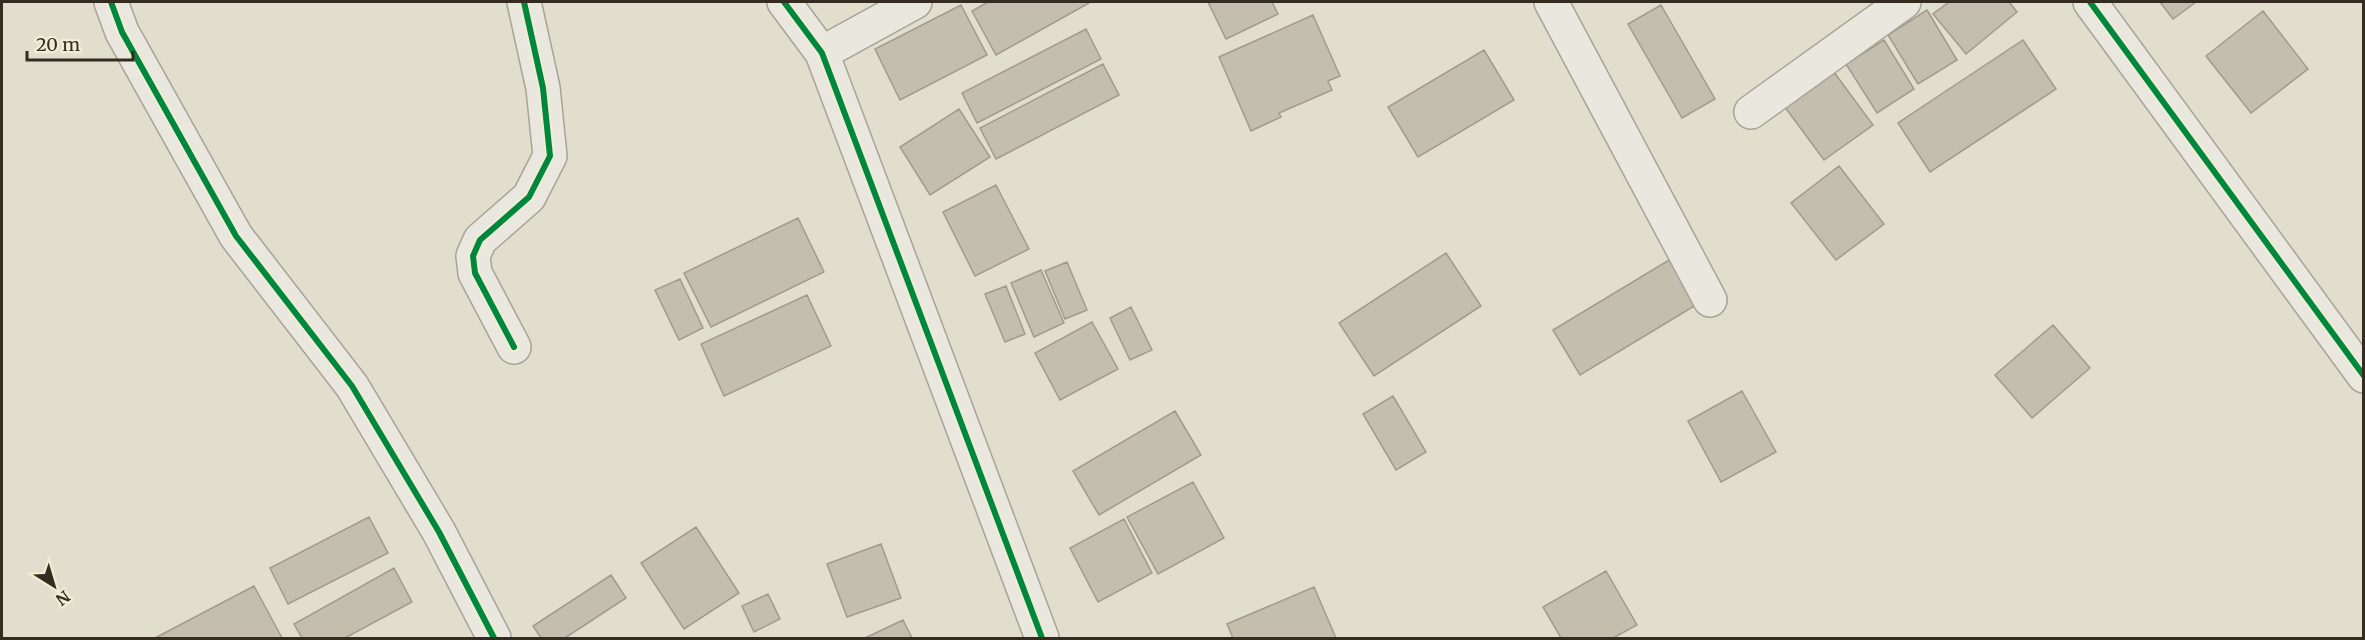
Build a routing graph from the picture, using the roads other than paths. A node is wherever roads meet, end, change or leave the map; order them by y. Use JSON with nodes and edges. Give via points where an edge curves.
{"nodes":[{"id":1,"x":111,"y":2,"type":"edge"},
{"id":2,"x":525,"y":2,"type":"edge"},
{"id":3,"x":784,"y":2,"type":"edge"},
{"id":4,"x":915,"y":2,"type":"edge"},
{"id":5,"x":1551,"y":2,"type":"edge"},
{"id":6,"x":1904,"y":2,"type":"edge"},
{"id":7,"x":2090,"y":2,"type":"edge"},
{"id":8,"x":822,"y":53,"type":"junction"},
{"id":9,"x":1751,"y":112,"type":"dead end"},
{"id":10,"x":1710,"y":300,"type":"dead end"},
{"id":11,"x":514,"y":347,"type":"dead end"},
{"id":12,"x":2364,"y":376,"type":"edge"},
{"id":13,"x":494,"y":639,"type":"edge"},
{"id":14,"x":1042,"y":639,"type":"edge"}],
"edges":[{"from":1,"to":13,"type":"street","via":[[122,32],[236,236],[352,386],[439,532]]},
{"from":2,"to":11,"type":"street","via":[[543,88],[550,156],[529,197],[480,240],[473,256],[475,273]]},
{"from":3,"to":8,"type":"street"},
{"from":4,"to":8,"type":"street"},
{"from":5,"to":10,"type":"street"},
{"from":6,"to":9,"type":"street"},
{"from":7,"to":12,"type":"street"},
{"from":8,"to":14,"type":"street"}]}
